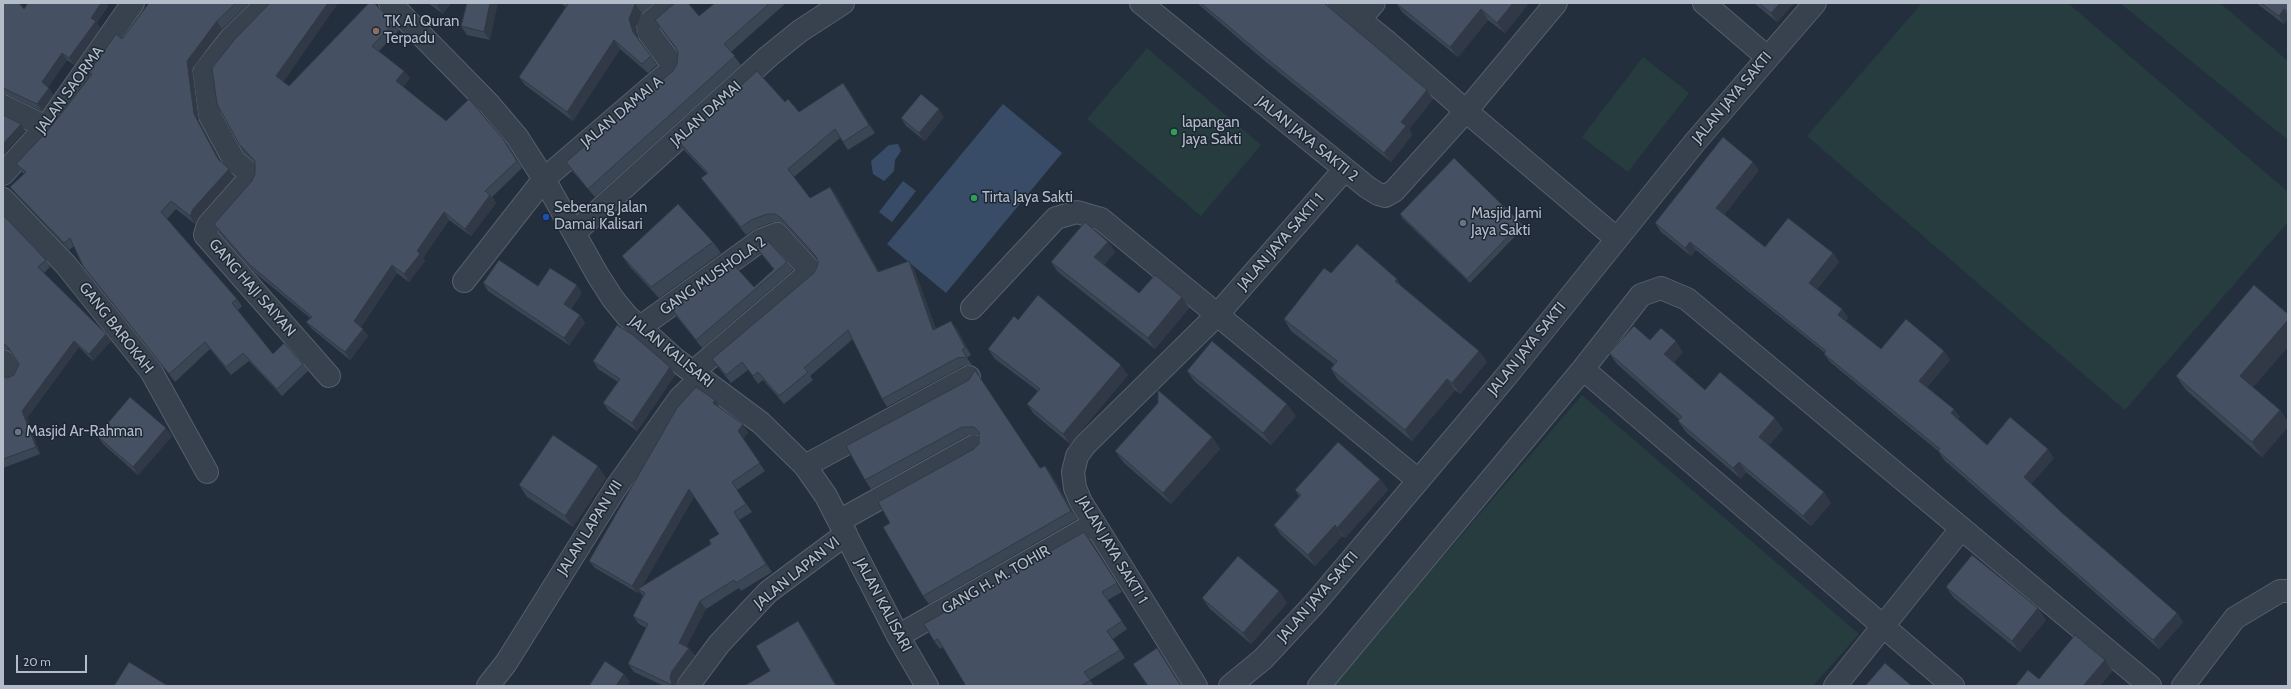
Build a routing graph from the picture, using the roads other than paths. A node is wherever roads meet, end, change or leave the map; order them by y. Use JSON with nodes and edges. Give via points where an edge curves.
{"nodes":[{"id":1,"x":133,"y":3,"type":"edge"},
{"id":2,"x":267,"y":3,"type":"edge"},
{"id":3,"x":390,"y":3,"type":"edge"},
{"id":4,"x":672,"y":3,"type":"edge"},
{"id":5,"x":843,"y":3,"type":"edge"},
{"id":6,"x":1141,"y":3,"type":"edge"},
{"id":7,"x":1339,"y":3,"type":"edge"},
{"id":8,"x":1374,"y":3,"type":"edge"},
{"id":9,"x":1556,"y":3,"type":"edge"},
{"id":10,"x":1704,"y":3,"type":"edge"},
{"id":11,"x":1815,"y":3,"type":"edge"},
{"id":12,"x":1359,"y":20,"type":"junction"},
{"id":13,"x":1767,"y":56,"type":"junction"},
{"id":14,"x":3,"y":106,"type":"edge"},
{"id":15,"x":1466,"y":111,"type":"junction"},
{"id":16,"x":46,"y":127,"type":"junction"},
{"id":17,"x":1345,"y":169,"type":"junction"},
{"id":18,"x":3,"y":174,"type":"edge"},
{"id":19,"x":544,"y":179,"type":"junction"},
{"id":20,"x":3,"y":199,"type":"edge"},
{"id":21,"x":574,"y":233,"type":"junction"},
{"id":22,"x":1617,"y":239,"type":"junction"},
{"id":23,"x":464,"y":281,"type":"dead end"},
{"id":24,"x":972,"y":308,"type":"dead end"},
{"id":25,"x":1216,"y":315,"type":"junction"},
{"id":26,"x":639,"y":328,"type":"junction"},
{"id":27,"x":1583,"y":369,"type":"junction"},
{"id":28,"x":697,"y":375,"type":"junction"},
{"id":29,"x":329,"y":376,"type":"dead end"},
{"id":30,"x":969,"y":376,"type":"dead end"},
{"id":31,"x":974,"y":446,"type":"dead end"},
{"id":32,"x":806,"y":466,"type":"junction"},
{"id":33,"x":207,"y":472,"type":"dead end"},
{"id":34,"x":1418,"y":480,"type":"junction"},
{"id":35,"x":1094,"y":524,"type":"junction"},
{"id":36,"x":842,"y":527,"type":"junction"},
{"id":37,"x":1961,"y":529,"type":"junction"},
{"id":38,"x":2288,"y":591,"type":"edge"},
{"id":39,"x":1883,"y":624,"type":"junction"},
{"id":40,"x":898,"y":636,"type":"junction"},
{"id":41,"x":488,"y":686,"type":"edge"},
{"id":42,"x":688,"y":686,"type":"edge"},
{"id":43,"x":927,"y":686,"type":"edge"},
{"id":44,"x":1196,"y":686,"type":"edge"},
{"id":45,"x":1230,"y":686,"type":"edge"},
{"id":46,"x":1319,"y":686,"type":"edge"},
{"id":47,"x":1834,"y":686,"type":"edge"},
{"id":48,"x":1953,"y":686,"type":"edge"},
{"id":49,"x":2150,"y":686,"type":"edge"},
{"id":50,"x":2183,"y":686,"type":"edge"}],
"edges":[{"from":1,"to":16,"type":"street","name":"JALAN SAORMA"},
{"from":2,"to":29,"type":"street","name":"GANG HAJI SAIYAN","via":[[231,38],[204,72],[210,116],[234,160],[249,173],[248,180],[208,225],[205,235]]},
{"from":3,"to":19,"type":"street","name":"JALAN KALISARI","via":[[505,122]]},
{"from":4,"to":19,"type":"street","name":"JALAN DAMAI A","via":[[648,26],[649,33],[672,64],[671,70]]},
{"from":5,"to":21,"type":"street","name":"JALAN DAMAI","via":[[800,31],[769,56]]},
{"from":6,"to":17,"type":"street","name":"JALAN JAYA SAKTI 2"},
{"from":7,"to":12,"type":"street"},
{"from":8,"to":12,"type":"street"},
{"from":9,"to":15,"type":"street"},
{"from":10,"to":13,"type":"street"},
{"from":11,"to":13,"type":"street","name":"JALAN JAYA SAKTI"},
{"from":12,"to":15,"type":"street"},
{"from":13,"to":22,"type":"street","name":"JALAN JAYA SAKTI"},
{"from":14,"to":16,"type":"street"},
{"from":15,"to":17,"type":"street","name":"JALAN JAYA SAKTI 2","via":[[1394,191],[1385,196],[1367,187]]},
{"from":15,"to":22,"type":"street"},
{"from":16,"to":18,"type":"street","name":"JALAN SAORMA"},
{"from":17,"to":25,"type":"street","name":"JALAN JAYA SAKTI 1"},
{"from":19,"to":21,"type":"street","name":"JALAN KALISARI"},
{"from":19,"to":23,"type":"street"},
{"from":20,"to":33,"type":"street","name":"GANG BAROKAH","via":[[66,265],[150,371]]},
{"from":21,"to":26,"type":"street","name":"JALAN KALISARI","via":[[613,299]]},
{"from":22,"to":34,"type":"street","name":"JALAN JAYA SAKTI","via":[[1504,379]]},
{"from":24,"to":25,"type":"street","via":[[1056,218],[1077,212],[1101,219]]},
{"from":25,"to":34,"type":"street"},
{"from":25,"to":35,"type":"street","name":"JALAN JAYA SAKTI 1","via":[[1085,445],[1077,456],[1073,472],[1075,488]]},
{"from":26,"to":28,"type":"street","name":"JALAN KALISARI"},
{"from":26,"to":28,"type":"street","name":"GANG MUSHOLA 2","via":[[761,240],[777,234],[811,271]]},
{"from":27,"to":37,"type":"street","via":[[1641,296],[1661,288],[1687,299]]},
{"from":27,"to":39,"type":"street"},
{"from":27,"to":46,"type":"street"},
{"from":28,"to":32,"type":"street","name":"JALAN KALISARI","via":[[761,423]]},
{"from":28,"to":41,"type":"street","name":"JALAN LAPAN VII","via":[[615,489],[506,663]]},
{"from":30,"to":32,"type":"street"},
{"from":31,"to":36,"type":"street","name":"JALAN LAPAN VI"},
{"from":32,"to":36,"type":"street","name":"JALAN KALISARI"},
{"from":34,"to":45,"type":"street","name":"JALAN JAYA SAKTI","via":[[1315,603],[1263,659]]},
{"from":35,"to":40,"type":"street","name":"GANG H. M. TOHIR"},
{"from":35,"to":44,"type":"street","name":"JALAN JAYA SAKTI 1"},
{"from":36,"to":40,"type":"street","name":"JALAN KALISARI"},
{"from":36,"to":42,"type":"street","name":"JALAN LAPAN VI","via":[[768,592],[719,644]]},
{"from":37,"to":39,"type":"street"},
{"from":37,"to":49,"type":"street"},
{"from":38,"to":50,"type":"street","via":[[2280,591],[2235,618]]},
{"from":39,"to":47,"type":"street"},
{"from":39,"to":48,"type":"street"},
{"from":40,"to":43,"type":"street","name":"JALAN KALISARI"}]}
